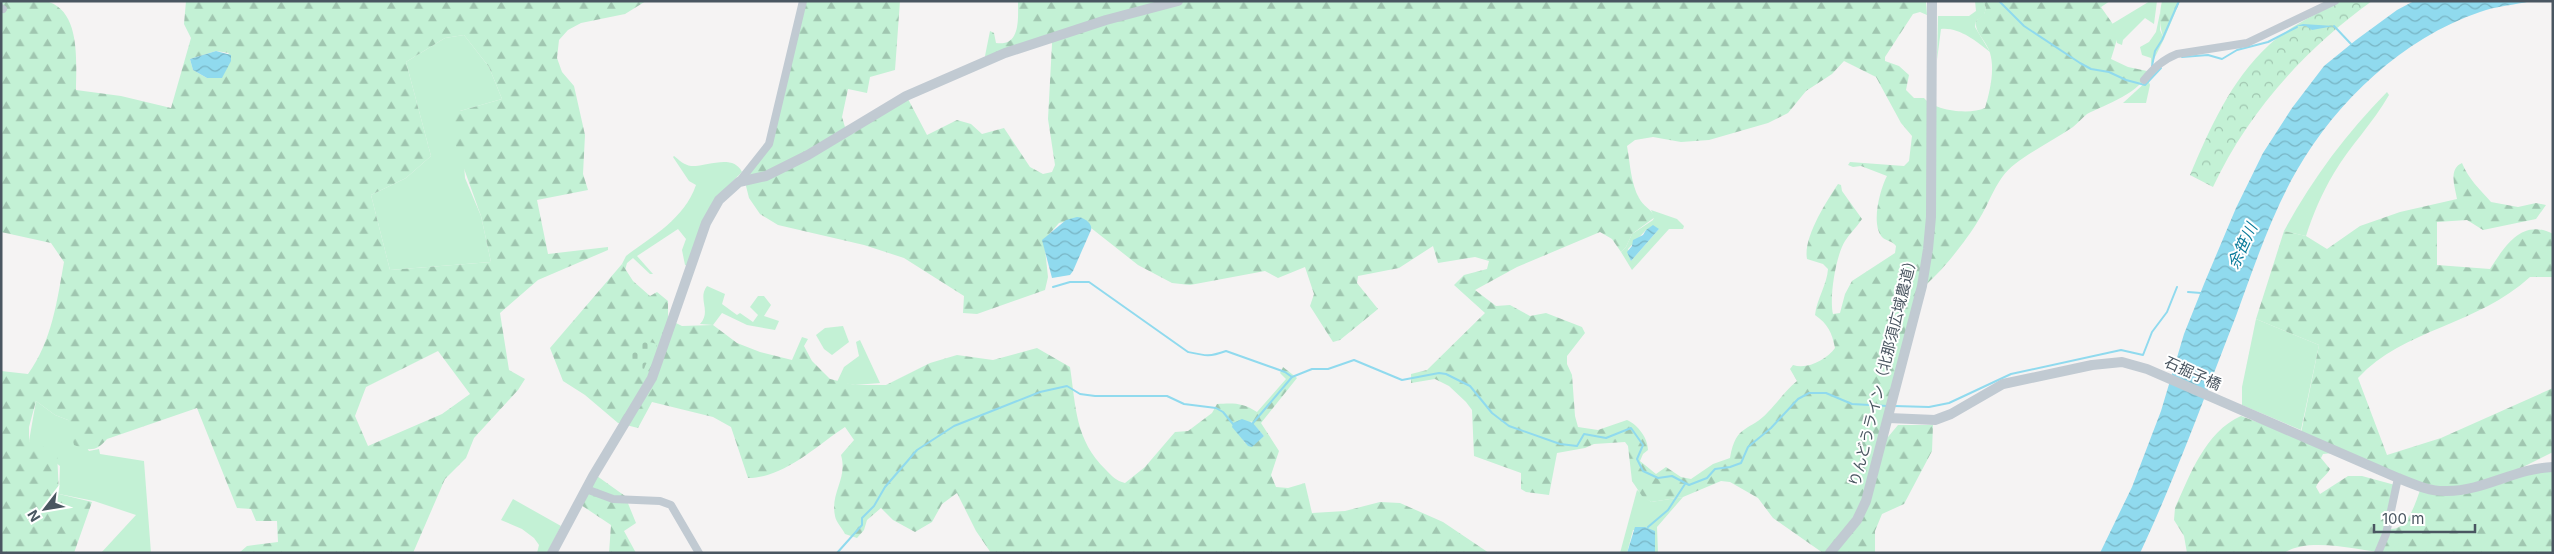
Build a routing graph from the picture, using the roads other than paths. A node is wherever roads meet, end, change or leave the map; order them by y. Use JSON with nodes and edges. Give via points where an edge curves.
{"nodes":[{"id":1,"x":803,"y":1,"type":"edge"},
{"id":2,"x":1178,"y":1,"type":"edge"},
{"id":3,"x":1932,"y":1,"type":"edge"},
{"id":4,"x":2334,"y":1,"type":"edge"},
{"id":5,"x":2144,"y":80,"type":"dead end"},
{"id":6,"x":739,"y":182,"type":"junction"},
{"id":7,"x":1889,"y":418,"type":"junction"},
{"id":8,"x":2553,"y":467,"type":"edge"},
{"id":9,"x":2398,"y":478,"type":"junction"},
{"id":10,"x":586,"y":489,"type":"junction"},
{"id":11,"x":552,"y":553,"type":"edge"},
{"id":12,"x":699,"y":553,"type":"edge"},
{"id":13,"x":1830,"y":553,"type":"edge"},
{"id":14,"x":2378,"y":553,"type":"edge"}],
"edges":[{"from":1,"to":6,"type":"street","via":[[769,144]]},
{"from":2,"to":6,"type":"street","via":[[1106,20],[1005,53],[906,96],[808,155],[766,176]]},
{"from":3,"to":7,"type":"street","name":"りんどうライン（北那須広域農道）","via":[[1928,250]]},
{"from":4,"to":5,"type":"street","via":[[2247,43],[2167,58]]},
{"from":6,"to":10,"type":"street","via":[[713,209],[657,366]]},
{"from":7,"to":9,"type":"street","name":"石掘子橋","via":[[1935,420],[2003,384],[2122,362],[2147,368]]},
{"from":7,"to":13,"type":"street","name":"りんどうライン（北那須広域農道）","via":[[1866,501],[1857,520]]},
{"from":8,"to":9,"type":"street","name":"石掘子橋","via":[[2530,470],[2473,489],[2445,492]]},
{"from":9,"to":14,"type":"street","via":[[2386,534]]},
{"from":10,"to":11,"type":"street"},
{"from":10,"to":12,"type":"street","via":[[613,499],[665,501],[676,511]]}]}
